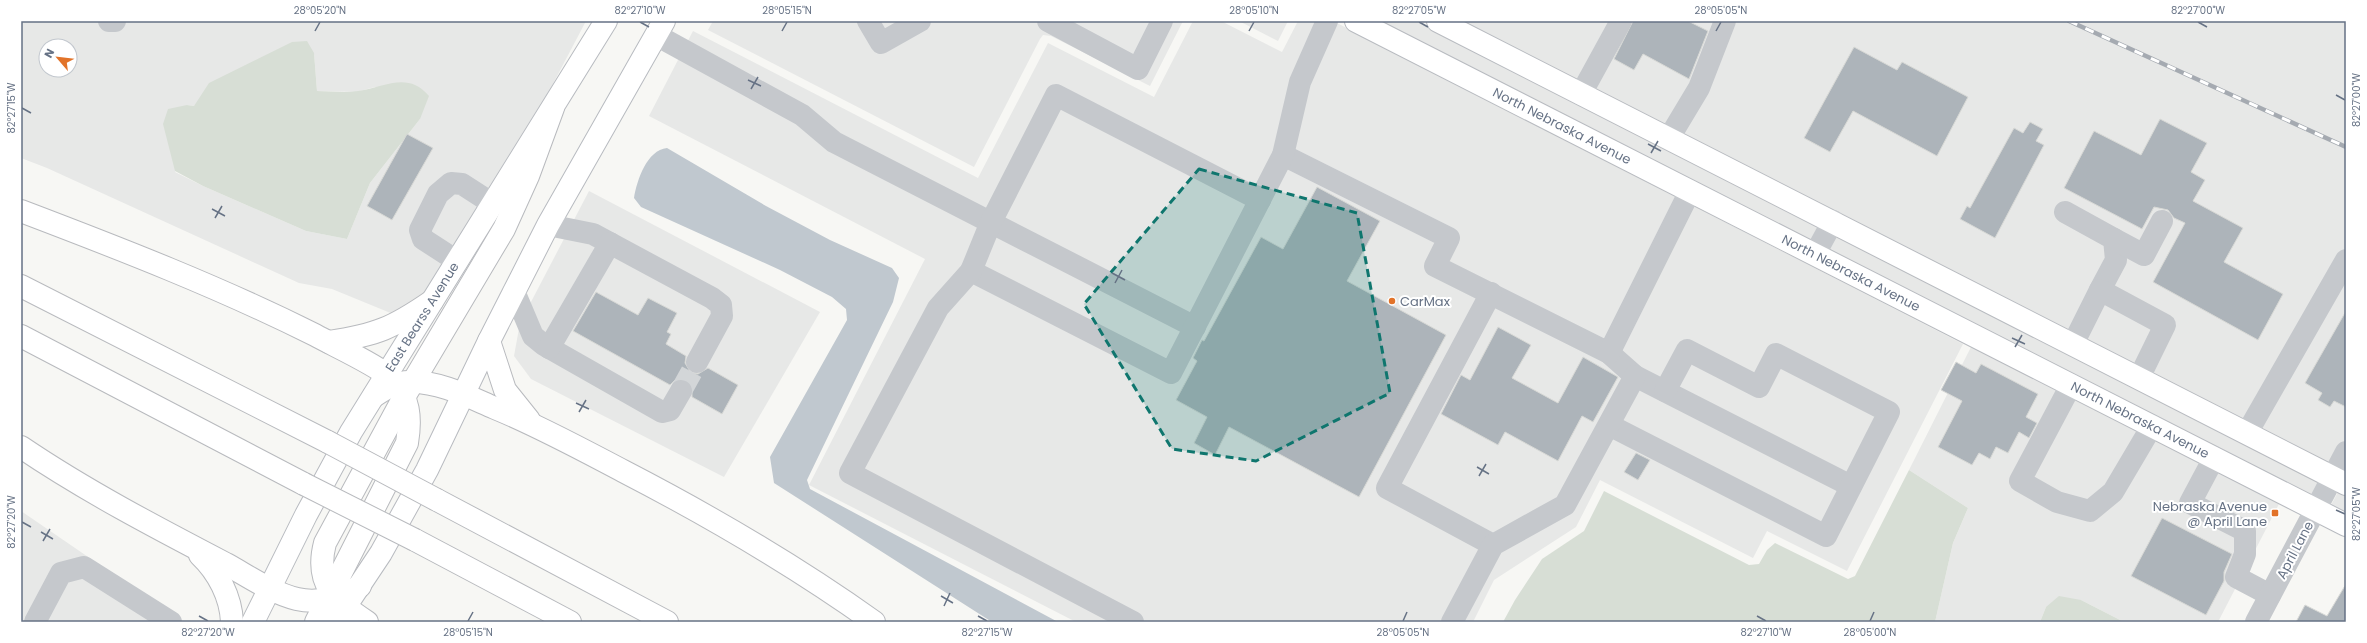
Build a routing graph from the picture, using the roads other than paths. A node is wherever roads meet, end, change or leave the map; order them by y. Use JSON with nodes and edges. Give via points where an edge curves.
{"nodes":[{"id":1,"x":110,"y":21,"type":"edge"},
{"id":2,"x":115,"y":21,"type":"edge"},
{"id":3,"x":606,"y":21,"type":"edge"},
{"id":4,"x":868,"y":21,"type":"edge"},
{"id":5,"x":920,"y":21,"type":"edge"},
{"id":6,"x":1048,"y":21,"type":"edge"},
{"id":7,"x":1162,"y":21,"type":"edge"},
{"id":8,"x":1327,"y":21,"type":"edge"},
{"id":9,"x":1356,"y":21,"type":"edge"},
{"id":10,"x":1621,"y":21,"type":"edge"},
{"id":11,"x":1725,"y":21,"type":"edge"},
{"id":12,"x":1442,"y":22,"type":"edge"},
{"id":13,"x":660,"y":28,"type":"edge"},
{"id":14,"x":1582,"y":94,"type":"junction"},
{"id":15,"x":553,"y":108,"type":"junction"},
{"id":16,"x":1669,"y":138,"type":"junction"},
{"id":17,"x":1283,"y":155,"type":"junction"},
{"id":18,"x":1690,"y":191,"type":"junction"},
{"id":19,"x":1260,"y":200,"type":"junction"},
{"id":20,"x":493,"y":204,"type":"junction"},
{"id":21,"x":21,"y":211,"type":"edge"},
{"id":22,"x":2065,"y":212,"type":"dead end"},
{"id":23,"x":2162,"y":220,"type":"dead end"},
{"id":24,"x":1833,"y":221,"type":"junction"},
{"id":25,"x":991,"y":222,"type":"junction"},
{"id":26,"x":548,"y":225,"type":"junction"},
{"id":27,"x":2114,"y":239,"type":"junction"},
{"id":28,"x":610,"y":243,"type":"junction"},
{"id":29,"x":1815,"y":254,"type":"junction"},
{"id":30,"x":2346,"y":260,"type":"edge"},
{"id":31,"x":457,"y":261,"type":"junction"},
{"id":32,"x":971,"y":271,"type":"junction"},
{"id":33,"x":21,"y":286,"type":"edge"},
{"id":34,"x":2100,"y":290,"type":"junction"},
{"id":35,"x":514,"y":291,"type":"junction"},
{"id":36,"x":1491,"y":294,"type":"junction"},
{"id":37,"x":432,"y":301,"type":"junction"},
{"id":38,"x":1195,"y":327,"type":"junction"},
{"id":39,"x":21,"y":336,"type":"edge"},
{"id":40,"x":489,"y":340,"type":"junction"},
{"id":41,"x":329,"y":342,"type":"junction"},
{"id":42,"x":2073,"y":344,"type":"junction"},
{"id":43,"x":549,"y":348,"type":"junction"},
{"id":44,"x":1610,"y":353,"type":"junction"},
{"id":45,"x":697,"y":362,"type":"tunnel mouth"},
{"id":46,"x":1635,"y":376,"type":"junction"},
{"id":47,"x":2139,"y":378,"type":"junction"},
{"id":48,"x":400,"y":384,"type":"junction"},
{"id":49,"x":2071,"y":385,"type":"junction"},
{"id":50,"x":681,"y":391,"type":"tunnel mouth"},
{"id":51,"x":1665,"y":391,"type":"junction"},
{"id":52,"x":462,"y":395,"type":"junction"},
{"id":53,"x":531,"y":423,"type":"junction"},
{"id":54,"x":1609,"y":424,"type":"junction"},
{"id":55,"x":2152,"y":426,"type":"junction"},
{"id":56,"x":2247,"y":433,"type":"junction"},
{"id":57,"x":21,"y":447,"type":"edge"},
{"id":58,"x":2346,"y":452,"type":"edge"},
{"id":59,"x":2214,"y":458,"type":"junction"},
{"id":60,"x":2340,"y":480,"type":"edge"},
{"id":61,"x":1851,"y":486,"type":"junction"},
{"id":62,"x":2316,"y":510,"type":"junction"},
{"id":63,"x":2346,"y":525,"type":"edge"},
{"id":64,"x":1493,"y":545,"type":"junction"},
{"id":65,"x":191,"y":546,"type":"junction"},
{"id":66,"x":270,"y":587,"type":"junction"},
{"id":67,"x":2270,"y":596,"type":"junction"},
{"id":68,"x":335,"y":604,"type":"edge"},
{"id":69,"x":35,"y":622,"type":"edge"},
{"id":70,"x":171,"y":622,"type":"edge"},
{"id":71,"x":232,"y":622,"type":"edge"},
{"id":72,"x":253,"y":622,"type":"edge"},
{"id":73,"x":316,"y":622,"type":"edge"},
{"id":74,"x":367,"y":622,"type":"edge"},
{"id":75,"x":570,"y":622,"type":"edge"},
{"id":76,"x":667,"y":622,"type":"edge"},
{"id":77,"x":874,"y":622,"type":"edge"},
{"id":78,"x":1133,"y":622,"type":"edge"},
{"id":79,"x":1452,"y":622,"type":"edge"},
{"id":80,"x":2256,"y":622,"type":"edge"}],
"edges":[{"from":1,"to":2,"type":"street"},
{"from":3,"to":15,"type":"main road","name":"East Bearss Avenue"},
{"from":4,"to":5,"type":"street","via":[[881,43]]},
{"from":6,"to":7,"type":"street","via":[[1138,68]]},
{"from":8,"to":17,"type":"street","via":[[1300,82]]},
{"from":9,"to":18,"type":"main road","name":"North Nebraska Avenue"},
{"from":10,"to":14,"type":"street"},
{"from":11,"to":16,"type":"street","via":[[1699,88]]},
{"from":12,"to":14,"type":"main road"},
{"from":13,"to":25,"type":"street","via":[[802,115],[834,142]]},
{"from":13,"to":26,"type":"main road"},
{"from":14,"to":16,"type":"main road"},
{"from":15,"to":20,"type":"main road","name":"East Bearss Avenue"},
{"from":15,"to":48,"type":"main road","via":[[528,176],[504,229]]},
{"from":16,"to":24,"type":"main road"},
{"from":17,"to":19,"type":"street"},
{"from":17,"to":36,"type":"street","via":[[1449,238],[1435,266]]},
{"from":18,"to":29,"type":"main road","name":"North Nebraska Avenue"},
{"from":18,"to":44,"type":"street"},
{"from":19,"to":25,"type":"street","via":[[1056,95]]},
{"from":19,"to":38,"type":"street"},
{"from":20,"to":31,"type":"main road","name":"East Bearss Avenue"},
{"from":20,"to":31,"type":"street","via":[[462,184],[452,183],[438,194],[420,230],[423,239]]},
{"from":21,"to":41,"type":"main road","via":[[214,286]]},
{"from":22,"to":27,"type":"street"},
{"from":23,"to":27,"type":"street","via":[[2144,255]]},
{"from":24,"to":29,"type":"street"},
{"from":24,"to":42,"type":"main road"},
{"from":25,"to":32,"type":"street"},
{"from":25,"to":38,"type":"street"},
{"from":26,"to":28,"type":"street","via":[[593,234]]},
{"from":26,"to":35,"type":"main road"},
{"from":27,"to":34,"type":"street","via":[[2116,260]]},
{"from":28,"to":43,"type":"street"},
{"from":28,"to":45,"type":"street","via":[[721,305],[722,316]]},
{"from":29,"to":49,"type":"main road","name":"North Nebraska Avenue"},
{"from":30,"to":56,"type":"street"},
{"from":31,"to":37,"type":"main road","name":"East Bearss Avenue"},
{"from":32,"to":38,"type":"street","via":[[1171,373]]},
{"from":32,"to":78,"type":"street","via":[[938,308],[850,473]]},
{"from":33,"to":76,"type":"main road","bridge":true,"via":[[328,442]]},
{"from":34,"to":42,"type":"street"},
{"from":34,"to":47,"type":"street","via":[[2165,325]]},
{"from":35,"to":40,"type":"main road"},
{"from":35,"to":43,"type":"street","via":[[533,336]]},
{"from":36,"to":44,"type":"street"},
{"from":36,"to":64,"type":"street","via":[[1386,488]]},
{"from":37,"to":41,"type":"main road","via":[[384,330]]},
{"from":37,"to":48,"type":"main road","name":"East Bearss Avenue"},
{"from":39,"to":75,"type":"main road","bridge":true},
{"from":40,"to":52,"type":"main road"},
{"from":40,"to":53,"type":"main road","via":[[505,390]]},
{"from":41,"to":48,"type":"main road"},
{"from":42,"to":47,"type":"main road"},
{"from":43,"to":50,"type":"street","via":[[662,412],[670,410]]},
{"from":44,"to":46,"type":"street"},
{"from":46,"to":51,"type":"street"},
{"from":46,"to":54,"type":"street"},
{"from":47,"to":56,"type":"main road"},
{"from":48,"to":52,"type":"main road","via":[[427,383]]},
{"from":48,"to":66,"type":"main road","via":[[374,396],[329,473]]},
{"from":48,"to":68,"type":"main road","via":[[409,414],[406,443]]},
{"from":49,"to":55,"type":"main road","name":"North Nebraska Avenue"},
{"from":49,"to":55,"type":"street","via":[[2020,481],[2057,502],[2090,511],[2113,492]]},
{"from":51,"to":61,"type":"street"},
{"from":51,"to":61,"type":"street","via":[[1687,350],[1759,387],[1776,354],[1847,390],[1889,412]]},
{"from":52,"to":53,"type":"main road"},
{"from":52,"to":68,"type":"main road","via":[[427,470],[360,586]]},
{"from":53,"to":77,"type":"main road","via":[[687,504],[792,566]]},
{"from":54,"to":61,"type":"street","via":[[1826,536]]},
{"from":54,"to":64,"type":"street","via":[[1565,505]]},
{"from":55,"to":59,"type":"main road","name":"North Nebraska Avenue"},
{"from":56,"to":60,"type":"main road"},
{"from":57,"to":65,"type":"main road","via":[[68,477]]},
{"from":58,"to":60,"type":"street","name":"April Lane"},
{"from":59,"to":62,"type":"main road","name":"North Nebraska Avenue"},
{"from":59,"to":67,"type":"street","via":[[2190,503],[2245,531],[2245,554],[2236,577]]},
{"from":60,"to":62,"type":"street","name":"April Lane"},
{"from":62,"to":63,"type":"main road","name":"North Nebraska Avenue"},
{"from":62,"to":67,"type":"street","name":"April Lane"},
{"from":64,"to":79,"type":"street"},
{"from":65,"to":66,"type":"main road"},
{"from":65,"to":71,"type":"main road","via":[[214,569],[221,583]]},
{"from":66,"to":68,"type":"main road","via":[[296,599]]},
{"from":66,"to":72,"type":"main road"},
{"from":67,"to":80,"type":"street","name":"April Lane"},
{"from":68,"to":73,"type":"main road"},
{"from":68,"to":74,"type":"main road"},
{"from":69,"to":70,"type":"street","via":[[61,573],[84,568]]}]}
